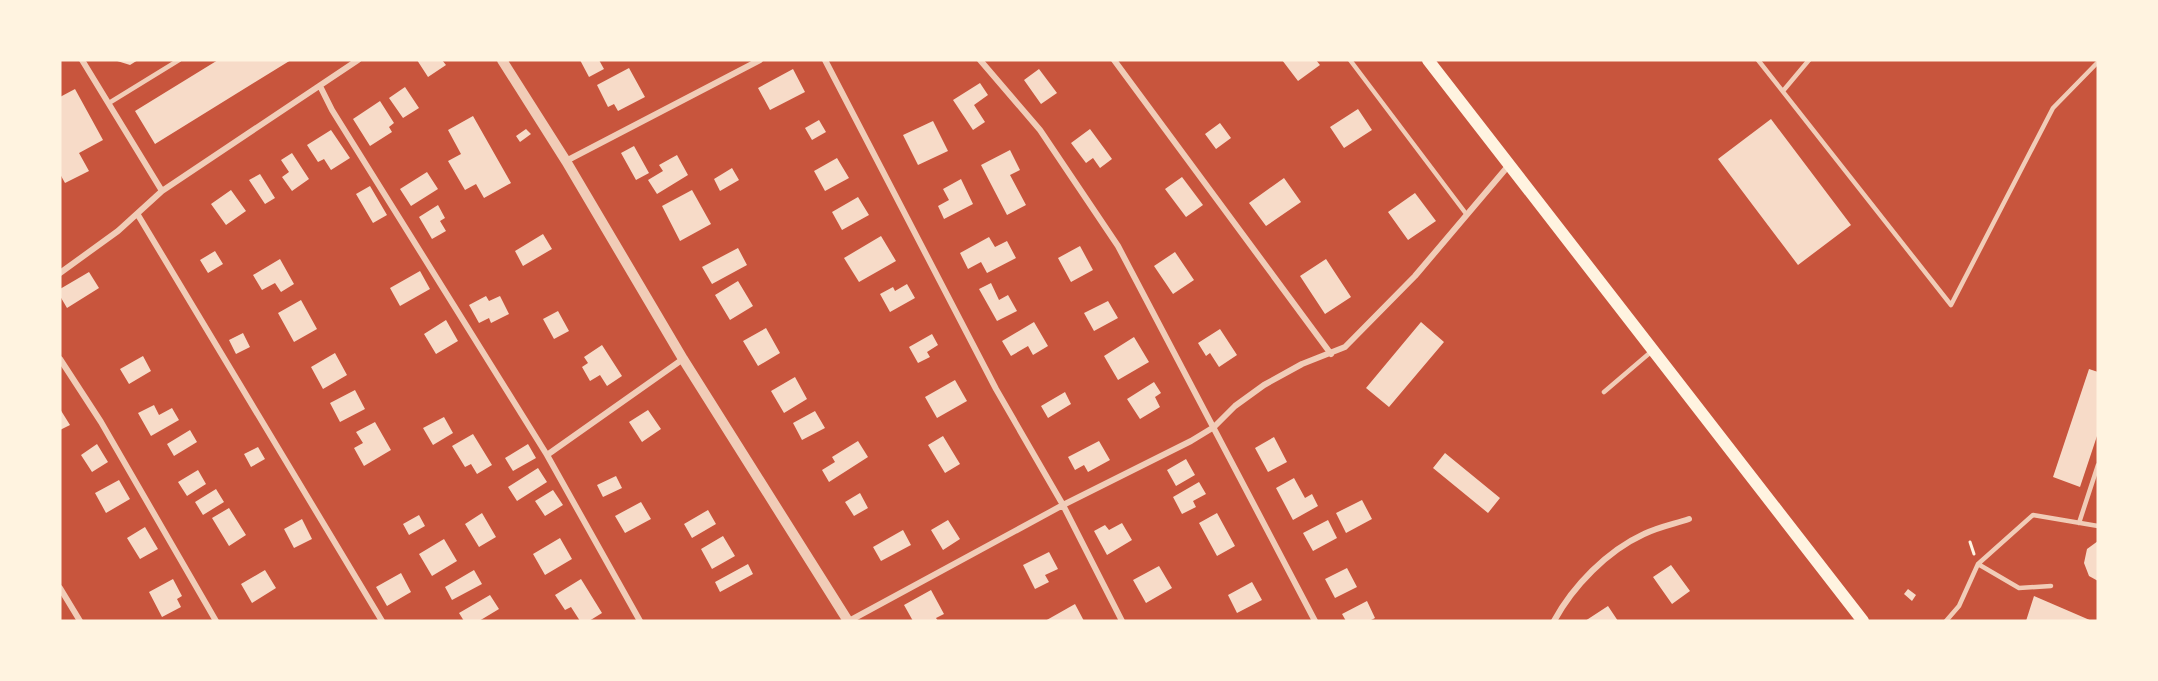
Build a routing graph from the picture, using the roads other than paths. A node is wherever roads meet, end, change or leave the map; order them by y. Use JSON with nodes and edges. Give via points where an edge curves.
{"nodes":[{"id":1,"x":82,"y":60,"type":"edge"},
{"id":2,"x":179,"y":60,"type":"edge"},
{"id":3,"x":358,"y":60,"type":"edge"},
{"id":4,"x":502,"y":60,"type":"edge"},
{"id":5,"x":760,"y":60,"type":"edge"},
{"id":6,"x":825,"y":60,"type":"edge"},
{"id":7,"x":980,"y":60,"type":"edge"},
{"id":8,"x":1114,"y":60,"type":"edge"},
{"id":9,"x":1350,"y":60,"type":"edge"},
{"id":10,"x":1428,"y":60,"type":"edge"},
{"id":11,"x":1758,"y":60,"type":"edge"},
{"id":12,"x":1809,"y":60,"type":"edge"},
{"id":13,"x":2098,"y":62,"type":"edge"},
{"id":14,"x":321,"y":86,"type":"junction"},
{"id":15,"x":1783,"y":91,"type":"junction"},
{"id":16,"x":109,"y":103,"type":"junction"},
{"id":17,"x":566,"y":161,"type":"junction"},
{"id":18,"x":1509,"y":165,"type":"junction"},
{"id":19,"x":162,"y":191,"type":"junction"},
{"id":20,"x":138,"y":215,"type":"junction"},
{"id":21,"x":1467,"y":215,"type":"junction"},
{"id":22,"x":60,"y":273,"type":"edge"},
{"id":23,"x":1652,"y":351,"type":"junction"},
{"id":24,"x":1331,"y":354,"type":"junction"},
{"id":25,"x":60,"y":359,"type":"edge"},
{"id":26,"x":683,"y":359,"type":"junction"},
{"id":27,"x":1604,"y":392,"type":"dead end"},
{"id":28,"x":1214,"y":427,"type":"junction"},
{"id":29,"x":547,"y":455,"type":"junction"},
{"id":30,"x":2098,"y":465,"type":"edge"},
{"id":31,"x":1063,"y":506,"type":"junction"},
{"id":32,"x":1689,"y":519,"type":"dead end"},
{"id":33,"x":2079,"y":523,"type":"junction"},
{"id":34,"x":2098,"y":526,"type":"edge"},
{"id":35,"x":1978,"y":564,"type":"junction"},
{"id":36,"x":2051,"y":586,"type":"dead end"},
{"id":37,"x":60,"y":588,"type":"edge"},
{"id":38,"x":80,"y":621,"type":"edge"},
{"id":39,"x":216,"y":621,"type":"edge"},
{"id":40,"x":382,"y":621,"type":"edge"},
{"id":41,"x":640,"y":621,"type":"edge"},
{"id":42,"x":848,"y":621,"type":"edge"},
{"id":43,"x":1122,"y":621,"type":"edge"},
{"id":44,"x":1315,"y":621,"type":"edge"},
{"id":45,"x":1554,"y":621,"type":"edge"},
{"id":46,"x":1863,"y":621,"type":"edge"},
{"id":47,"x":1946,"y":621,"type":"edge"}],
"edges":[{"from":1,"to":16,"type":"street"},
{"from":2,"to":16,"type":"lane"},
{"from":3,"to":14,"type":"street"},
{"from":4,"to":17,"type":"street"},
{"from":5,"to":17,"type":"street"},
{"from":6,"to":31,"type":"street","via":[[996,389]]},
{"from":7,"to":28,"type":"street","via":[[1040,130],[1118,246]]},
{"from":8,"to":24,"type":"street"},
{"from":9,"to":21,"type":"lane"},
{"from":10,"to":18,"type":"main road"},
{"from":11,"to":15,"type":"lane"},
{"from":12,"to":15,"type":"lane"},
{"from":13,"to":15,"type":"lane","via":[[2053,108],[1951,305]]},
{"from":14,"to":19,"type":"street"},
{"from":14,"to":29,"type":"street","via":[[332,110]]},
{"from":16,"to":19,"type":"street"},
{"from":17,"to":26,"type":"street"},
{"from":18,"to":21,"type":"street"},
{"from":18,"to":23,"type":"main road"},
{"from":19,"to":20,"type":"street"},
{"from":20,"to":22,"type":"street"},
{"from":20,"to":40,"type":"street"},
{"from":21,"to":24,"type":"street","via":[[1390,302],[1345,347]]},
{"from":23,"to":27,"type":"lane"},
{"from":23,"to":46,"type":"main road"},
{"from":24,"to":28,"type":"street","via":[[1302,364],[1264,385]]},
{"from":25,"to":39,"type":"street"},
{"from":26,"to":29,"type":"street"},
{"from":26,"to":42,"type":"street"},
{"from":28,"to":31,"type":"street"},
{"from":28,"to":44,"type":"street"},
{"from":29,"to":41,"type":"street"},
{"from":30,"to":33,"type":"lane"},
{"from":31,"to":42,"type":"street"},
{"from":31,"to":43,"type":"street"},
{"from":32,"to":45,"type":"street","via":[[1625,544],[1591,573]]},
{"from":33,"to":34,"type":"lane"},
{"from":33,"to":35,"type":"lane","via":[[2033,515]]},
{"from":35,"to":36,"type":"lane","via":[[2019,588]]},
{"from":35,"to":47,"type":"lane","via":[[1959,606]]},
{"from":37,"to":38,"type":"street"}]}
